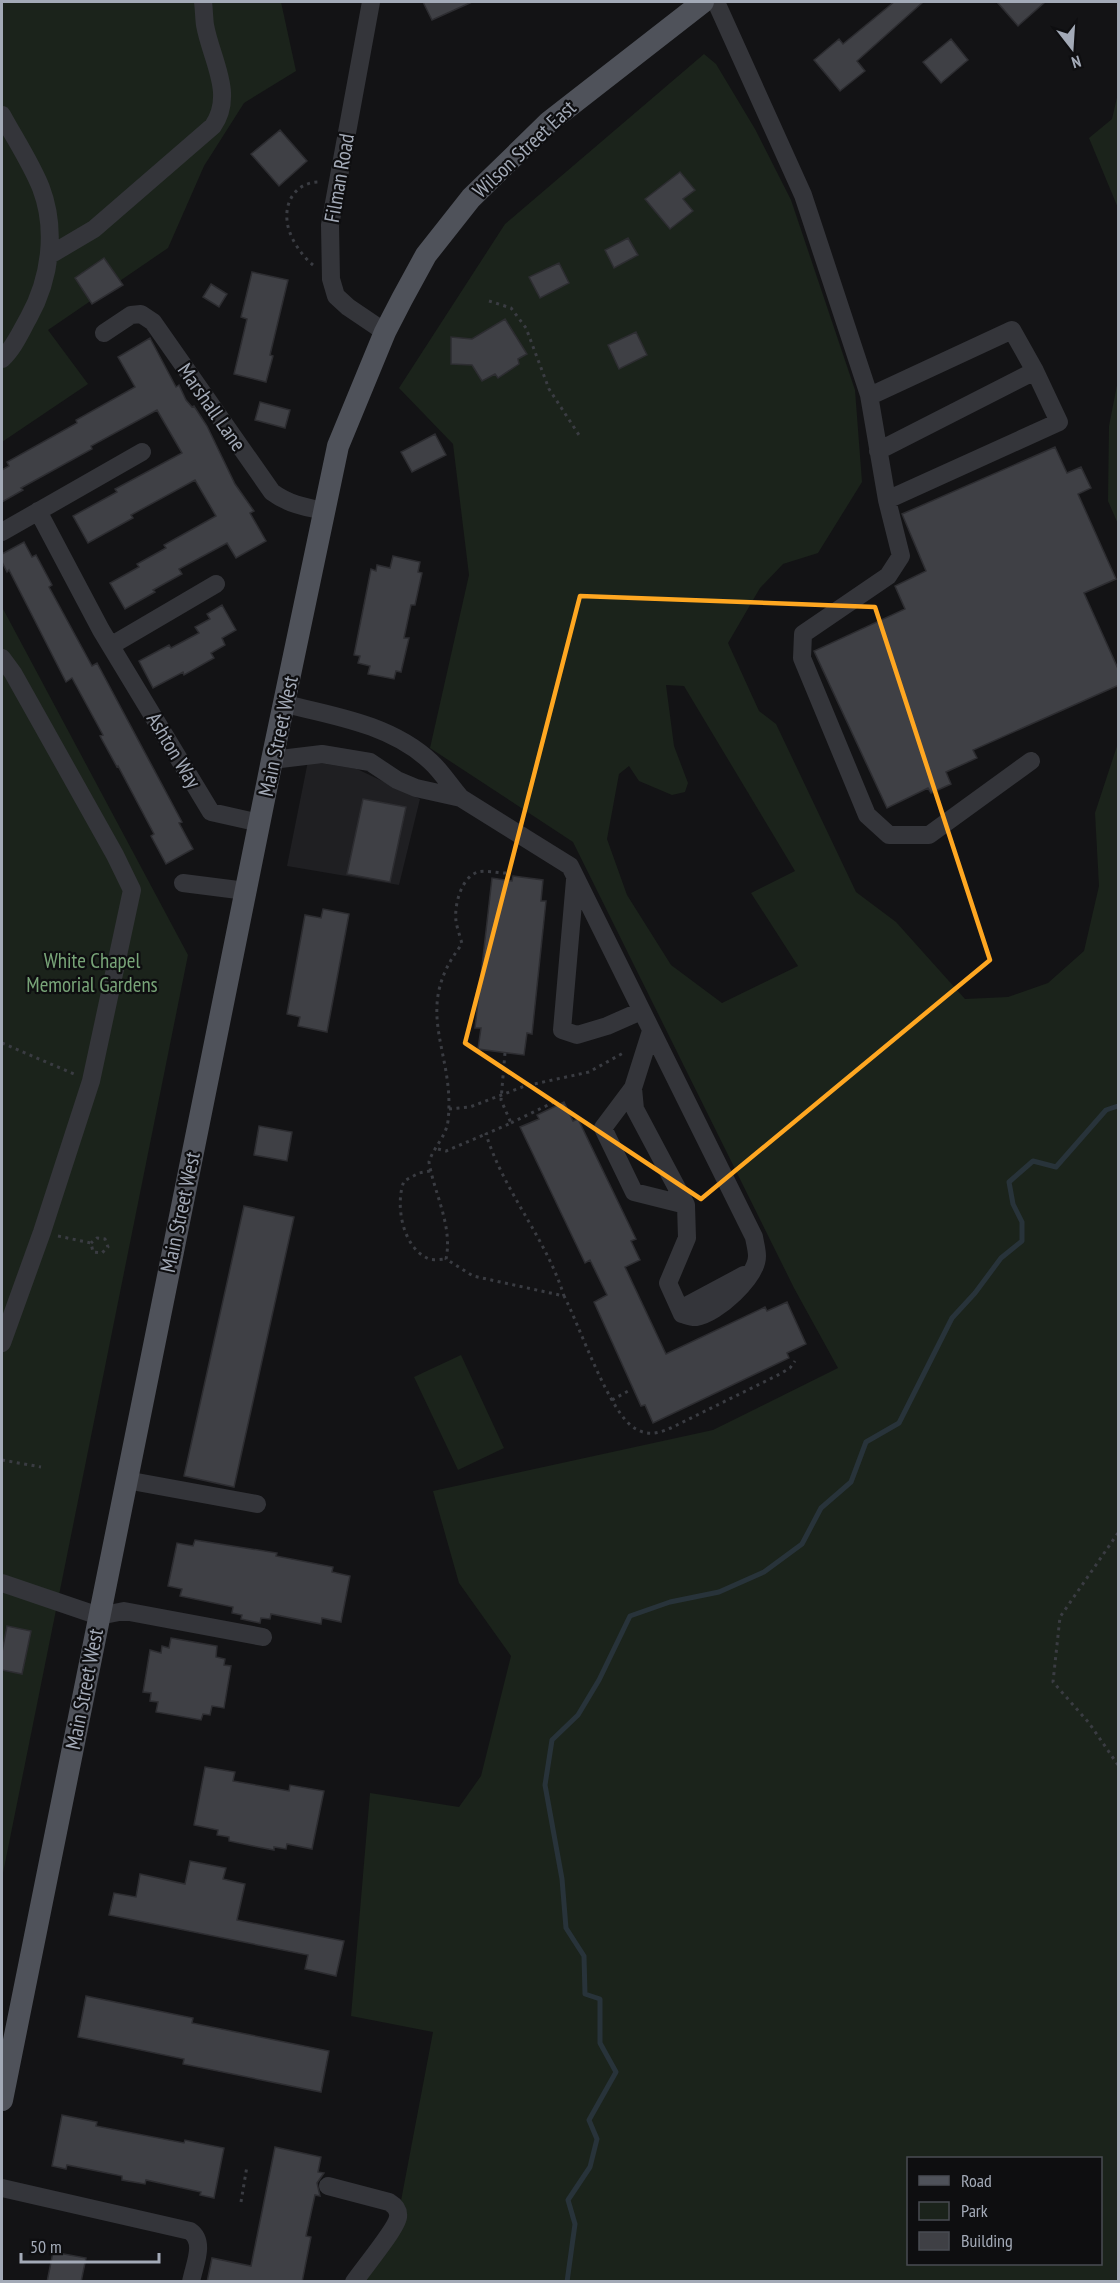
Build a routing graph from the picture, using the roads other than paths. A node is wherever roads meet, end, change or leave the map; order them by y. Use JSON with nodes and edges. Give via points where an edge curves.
{"nodes":[{"id":1,"x":203,"y":2,"type":"edge"},
{"id":2,"x":371,"y":2,"type":"edge"},
{"id":3,"x":703,"y":2,"type":"edge"},
{"id":4,"x":716,"y":2,"type":"edge"},
{"id":5,"x":2,"y":115,"type":"edge"},
{"id":6,"x":50,"y":255,"type":"junction"},
{"id":7,"x":385,"y":332,"type":"junction"},
{"id":8,"x":104,"y":333,"type":"dead end"},
{"id":9,"x":2,"y":359,"type":"edge"},
{"id":10,"x":1035,"y":371,"type":"junction"},
{"id":11,"x":869,"y":395,"type":"junction"},
{"id":12,"x":878,"y":451,"type":"junction"},
{"id":13,"x":142,"y":452,"type":"dead end"},
{"id":14,"x":887,"y":500,"type":"junction"},
{"id":15,"x":38,"y":511,"type":"junction"},
{"id":16,"x":324,"y":511,"type":"junction"},
{"id":17,"x":2,"y":532,"type":"edge"},
{"id":18,"x":216,"y":584,"type":"dead end"},
{"id":19,"x":112,"y":645,"type":"junction"},
{"id":20,"x":2,"y":658,"type":"edge"},
{"id":21,"x":285,"y":704,"type":"junction"},
{"id":22,"x":272,"y":760,"type":"junction"},
{"id":23,"x":1031,"y":761,"type":"dead end"},
{"id":24,"x":460,"y":798,"type":"junction"},
{"id":25,"x":260,"y":824,"type":"junction"},
{"id":26,"x":576,"y":878,"type":"junction"},
{"id":27,"x":183,"y":883,"type":"dead end"},
{"id":28,"x":246,"y":891,"type":"junction"},
{"id":29,"x":568,"y":957,"type":"junction"},
{"id":30,"x":641,"y":1011,"type":"junction"},
{"id":31,"x":574,"y":1018,"type":"dead end"},
{"id":32,"x":651,"y":1031,"type":"junction"},
{"id":33,"x":633,"y":1088,"type":"junction"},
{"id":34,"x":686,"y":1205,"type":"junction"},
{"id":35,"x":753,"y":1270,"type":"junction"},
{"id":36,"x":688,"y":1305,"type":"dead end"},
{"id":37,"x":2,"y":1343,"type":"edge"},
{"id":38,"x":126,"y":1480,"type":"junction"},
{"id":39,"x":257,"y":1504,"type":"dead end"},
{"id":40,"x":2,"y":1583,"type":"edge"},
{"id":41,"x":99,"y":1616,"type":"junction"},
{"id":42,"x":263,"y":1637,"type":"dead end"},
{"id":43,"x":2,"y":2100,"type":"edge"},
{"id":44,"x":328,"y":2186,"type":"dead end"},
{"id":45,"x":2,"y":2188,"type":"edge"},
{"id":46,"x":191,"y":2282,"type":"edge"},
{"id":47,"x":354,"y":2282,"type":"edge"}],
"edges":[{"from":1,"to":6,"type":"street","via":[[223,91],[220,116],[94,228]]},
{"from":2,"to":7,"type":"street","name":"Filman Road","via":[[330,225],[331,279],[336,296]]},
{"from":3,"to":7,"type":"main road","name":"Wilson Street East","via":[[549,122],[471,198],[426,255]]},
{"from":4,"to":11,"type":"street","via":[[804,195]]},
{"from":5,"to":6,"type":"street","via":[[41,188],[49,221]]},
{"from":6,"to":9,"type":"street","via":[[36,304]]},
{"from":7,"to":16,"type":"main road","name":"Main Street West","via":[[338,446]]},
{"from":8,"to":16,"type":"street","name":"Marshall Lane","via":[[131,315],[141,314],[153,322],[272,492],[300,507]]},
{"from":10,"to":11,"type":"street","via":[[1012,330]]},
{"from":10,"to":12,"type":"street"},
{"from":10,"to":14,"type":"street","via":[[1059,422]]},
{"from":11,"to":12,"type":"street"},
{"from":12,"to":14,"type":"street"},
{"from":13,"to":15,"type":"street"},
{"from":14,"to":23,"type":"street","via":[[901,556],[888,576],[803,634],[802,658],[867,815],[889,835],[928,835]]},
{"from":15,"to":17,"type":"street"},
{"from":15,"to":19,"type":"street","name":"Ashton Way"},
{"from":16,"to":21,"type":"main road","name":"Main Street West"},
{"from":18,"to":19,"type":"street"},
{"from":19,"to":25,"type":"street","name":"Ashton Way","via":[[211,812]]},
{"from":20,"to":37,"type":"street","via":[[132,890],[91,1081]]},
{"from":21,"to":22,"type":"main road","name":"Main Street West"},
{"from":21,"to":24,"type":"street","via":[[385,732],[433,763]]},
{"from":22,"to":24,"type":"street","via":[[322,754],[370,762],[416,788]]},
{"from":22,"to":25,"type":"main road","name":"Main Street West"},
{"from":24,"to":26,"type":"street","via":[[570,866]]},
{"from":25,"to":28,"type":"main road","name":"Main Street West"},
{"from":26,"to":29,"type":"street"},
{"from":26,"to":30,"type":"street"},
{"from":27,"to":28,"type":"street"},
{"from":28,"to":38,"type":"main road","name":"Main Street West"},
{"from":29,"to":30,"type":"street","via":[[562,1030],[577,1035]]},
{"from":29,"to":31,"type":"street","via":[[575,974]]},
{"from":30,"to":32,"type":"street"},
{"from":32,"to":33,"type":"street"},
{"from":32,"to":35,"type":"street","via":[[754,1237],[758,1257]]},
{"from":33,"to":34,"type":"street","via":[[635,1109]]},
{"from":33,"to":34,"type":"street","via":[[603,1128],[634,1192]]},
{"from":34,"to":35,"type":"street","via":[[687,1238],[668,1283],[682,1314],[696,1317],[719,1306],[743,1286]]},
{"from":35,"to":36,"type":"street"},
{"from":38,"to":39,"type":"street"},
{"from":38,"to":41,"type":"main road","name":"Main Street West"},
{"from":40,"to":41,"type":"street"},
{"from":41,"to":42,"type":"street","via":[[124,1611]]},
{"from":41,"to":43,"type":"main road","name":"Main Street West"},
{"from":44,"to":47,"type":"street","via":[[389,2202],[398,2212],[395,2224]]},
{"from":45,"to":46,"type":"street","via":[[190,2231],[199,2245]]}]}
